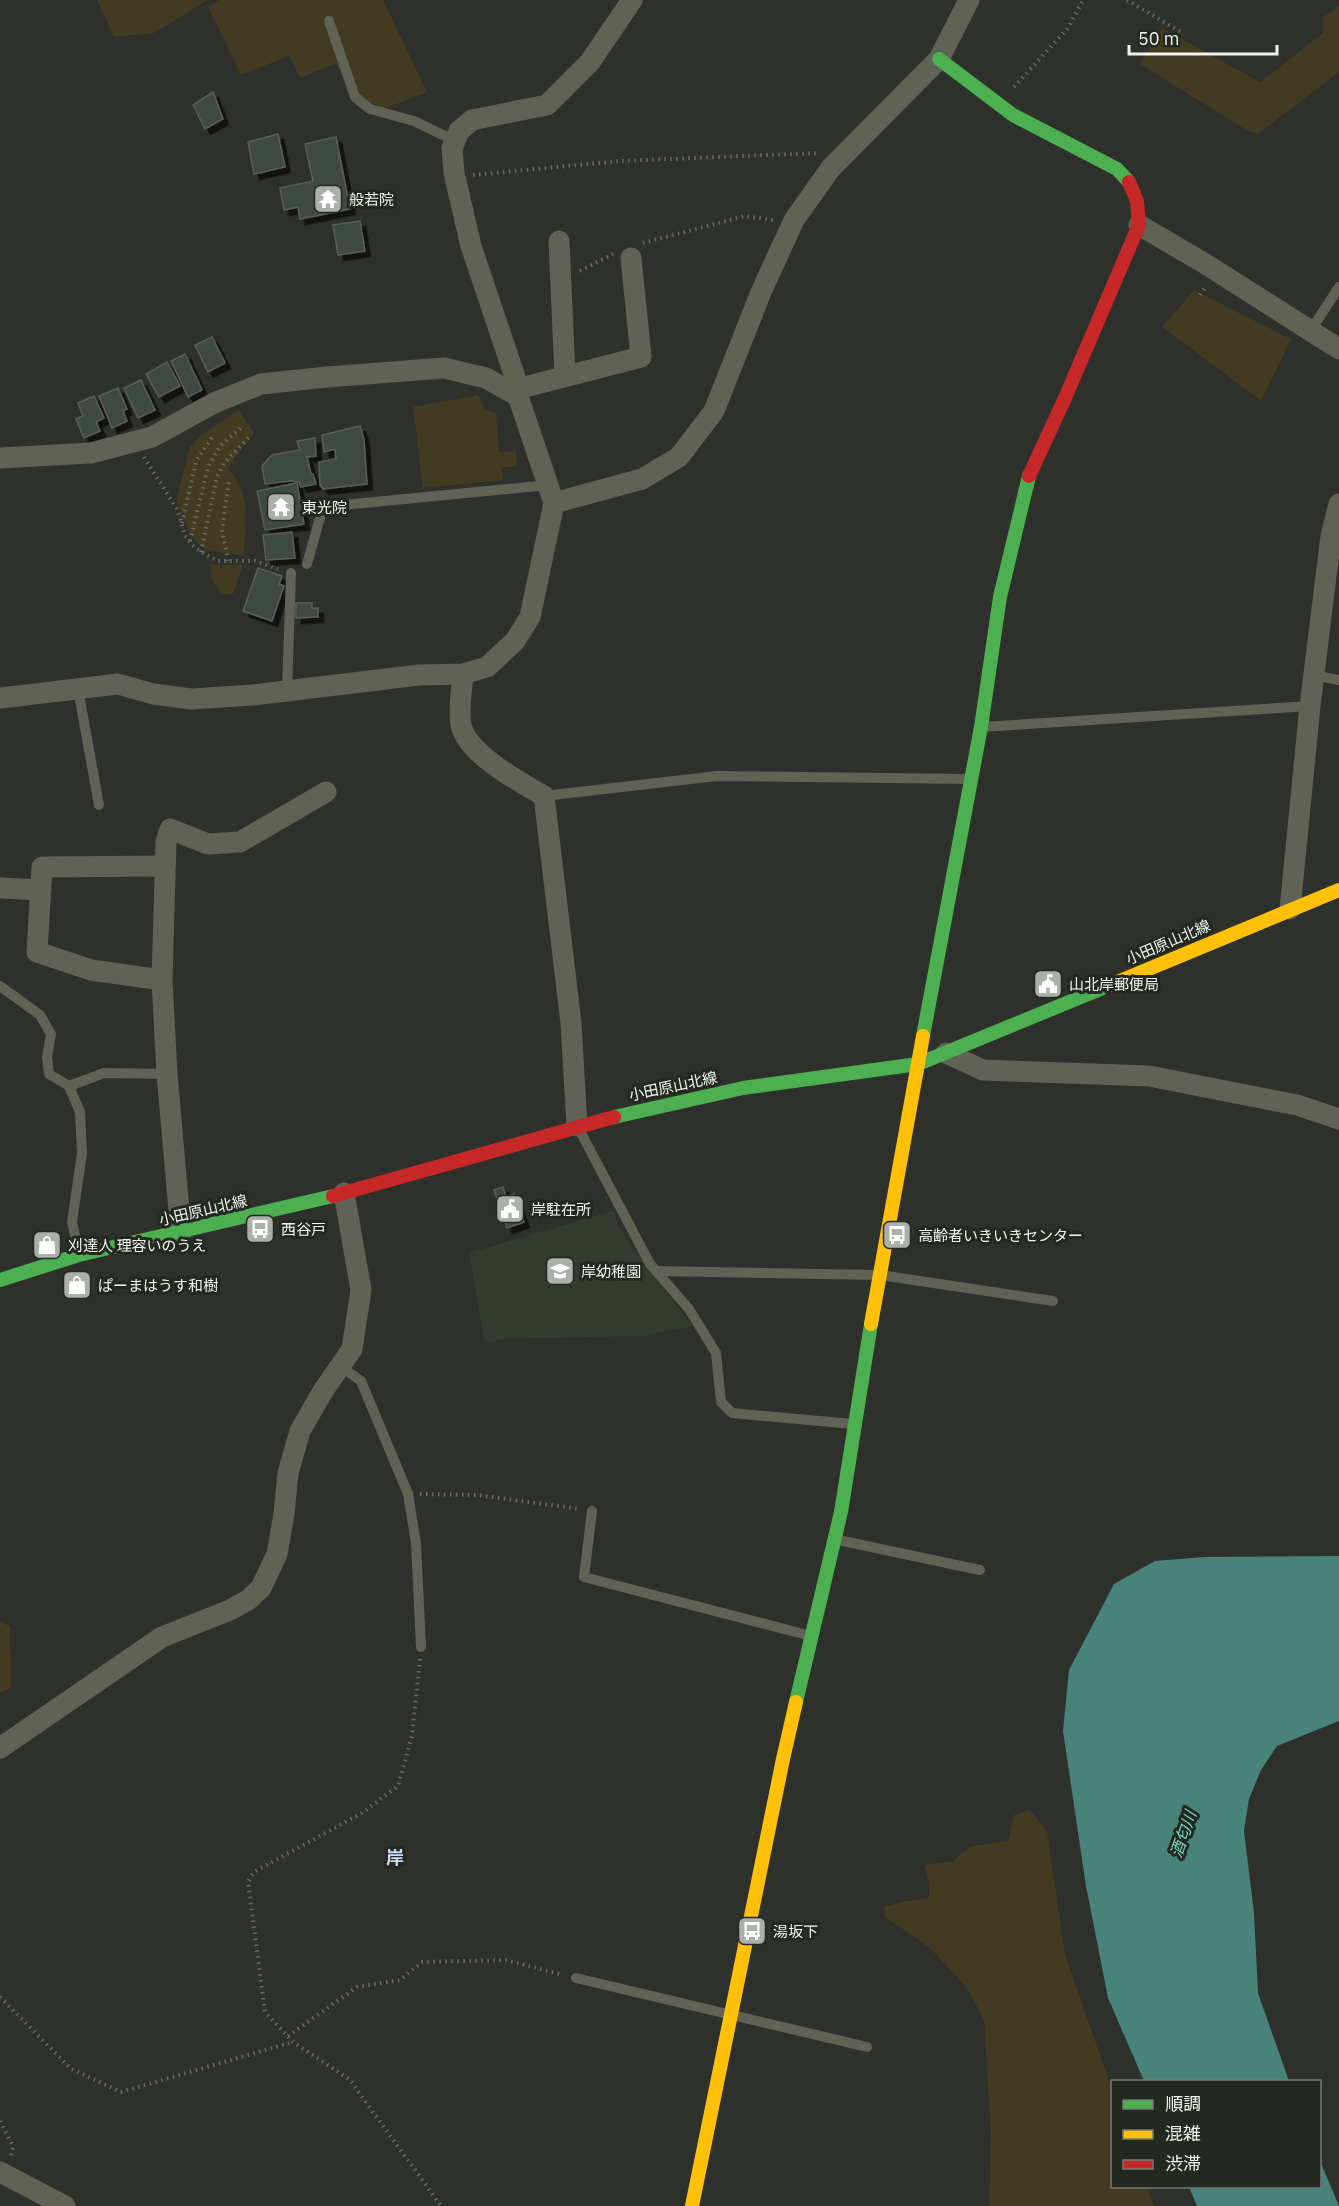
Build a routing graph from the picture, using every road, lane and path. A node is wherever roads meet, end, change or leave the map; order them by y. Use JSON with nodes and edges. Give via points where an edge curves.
{"nodes":[{"id":1,"x":632,"y":0,"type":"edge"},
{"id":2,"x":969,"y":0,"type":"edge"},
{"id":3,"x":1083,"y":0,"type":"edge"},
{"id":4,"x":1127,"y":0,"type":"edge"},
{"id":5,"x":329,"y":21,"type":"dead end"},
{"id":6,"x":1181,"y":32,"type":"dead end"},
{"id":7,"x":939,"y":59,"type":"junction"},
{"id":8,"x":998,"y":105,"type":"junction"},
{"id":9,"x":455,"y":141,"type":"junction"},
{"id":10,"x":846,"y":153,"type":"junction"},
{"id":11,"x":455,"y":176,"type":"junction"},
{"id":12,"x":792,"y":223,"type":"junction"},
{"id":13,"x":1139,"y":225,"type":"junction"},
{"id":14,"x":559,"y":241,"type":"dead end"},
{"id":15,"x":629,"y":251,"type":"junction"},
{"id":16,"x":560,"y":280,"type":"junction"},
{"id":17,"x":1339,"y":287,"type":"edge"},
{"id":18,"x":1311,"y":330,"type":"junction"},
{"id":19,"x":1339,"y":349,"type":"edge"},
{"id":20,"x":565,"y":376,"type":"junction"},
{"id":21,"x":518,"y":392,"type":"junction"},
{"id":22,"x":243,"y":426,"type":"dead end"},
{"id":23,"x":213,"y":436,"type":"dead end"},
{"id":24,"x":250,"y":436,"type":"dead end"},
{"id":25,"x":134,"y":442,"type":"junction"},
{"id":26,"x":0,"y":458,"type":"edge"},
{"id":27,"x":229,"y":480,"type":"dead end"},
{"id":28,"x":551,"y":494,"type":"junction"},
{"id":29,"x":1338,"y":510,"type":"edge"},
{"id":30,"x":182,"y":524,"type":"junction"},
{"id":31,"x":189,"y":542,"type":"junction"},
{"id":32,"x":201,"y":552,"type":"junction"},
{"id":33,"x":228,"y":561,"type":"junction"},
{"id":34,"x":307,"y":564,"type":"dead end"},
{"id":35,"x":288,"y":572,"type":"joint"},
{"id":36,"x":463,"y":674,"type":"junction"},
{"id":37,"x":1314,"y":675,"type":"junction"},
{"id":38,"x":1339,"y":680,"type":"edge"},
{"id":39,"x":78,"y":689,"type":"junction"},
{"id":40,"x":287,"y":691,"type":"junction"},
{"id":41,"x":0,"y":698,"type":"edge"},
{"id":42,"x":1310,"y":706,"type":"junction"},
{"id":43,"x":981,"y":727,"type":"junction"},
{"id":44,"x":972,"y":779,"type":"junction"},
{"id":45,"x":326,"y":792,"type":"dead end"},
{"id":46,"x":544,"y":796,"type":"junction"},
{"id":47,"x":99,"y":805,"type":"dead end"},
{"id":48,"x":165,"y":866,"type":"junction"},
{"id":49,"x":0,"y":888,"type":"edge"},
{"id":50,"x":41,"y":890,"type":"junction"},
{"id":51,"x":1339,"y":890,"type":"edge"},
{"id":52,"x":1290,"y":909,"type":"junction"},
{"id":53,"x":162,"y":980,"type":"junction"},
{"id":54,"x":0,"y":986,"type":"edge"},
{"id":55,"x":946,"y":1053,"type":"junction"},
{"id":56,"x":918,"y":1064,"type":"junction"},
{"id":57,"x":167,"y":1074,"type":"junction"},
{"id":58,"x":69,"y":1086,"type":"junction"},
{"id":59,"x":1339,"y":1119,"type":"edge"},
{"id":60,"x":577,"y":1126,"type":"junction"},
{"id":61,"x":344,"y":1193,"type":"junction"},
{"id":62,"x":181,"y":1233,"type":"junction"},
{"id":63,"x":79,"y":1255,"type":"junction"},
{"id":64,"x":656,"y":1271,"type":"junction"},
{"id":65,"x":880,"y":1275,"type":"junction"},
{"id":66,"x":0,"y":1280,"type":"edge"},
{"id":67,"x":1053,"y":1301,"type":"dead end"},
{"id":68,"x":340,"y":1366,"type":"junction"},
{"id":69,"x":854,"y":1424,"type":"junction"},
{"id":70,"x":408,"y":1494,"type":"junction"},
{"id":71,"x":592,"y":1511,"type":"joint"},
{"id":72,"x":834,"y":1540,"type":"junction"},
{"id":73,"x":980,"y":1570,"type":"dead end"},
{"id":74,"x":811,"y":1636,"type":"junction"},
{"id":75,"x":421,"y":1647,"type":"joint"},
{"id":76,"x":0,"y":1748,"type":"edge"},
{"id":77,"x":576,"y":1978,"type":"joint"},
{"id":78,"x":0,"y":1997,"type":"edge"},
{"id":79,"x":732,"y":2016,"type":"junction"},
{"id":80,"x":288,"y":2036,"type":"junction"},
{"id":81,"x":293,"y":2042,"type":"junction"},
{"id":82,"x":867,"y":2047,"type":"dead end"},
{"id":83,"x":0,"y":2121,"type":"edge"},
{"id":84,"x":3,"y":2173,"type":"edge"},
{"id":85,"x":65,"y":2206,"type":"edge"},
{"id":86,"x":441,"y":2206,"type":"edge"},
{"id":87,"x":692,"y":2206,"type":"edge"}],
"edges":[{"from":1,"to":9,"type":"street","via":[[590,62],[547,105],[472,120],[459,131]]},
{"from":2,"to":7,"type":"street"},
{"from":3,"to":8,"type":"path","via":[[1068,28]]},
{"from":4,"to":6,"type":"path"},
{"from":5,"to":9,"type":"lane","via":[[355,97],[370,109],[414,121]]},
{"from":7,"to":8,"type":"street"},
{"from":7,"to":10,"type":"street"},
{"from":8,"to":13,"type":"street","via":[[1033,128],[1126,176],[1140,207]]},
{"from":9,"to":11,"type":"street"},
{"from":10,"to":11,"type":"path","via":[[619,161]]},
{"from":10,"to":12,"type":"street"},
{"from":11,"to":21,"type":"street","via":[[471,246]]},
{"from":12,"to":15,"type":"path","via":[[745,216]]},
{"from":12,"to":28,"type":"street","via":[[714,411],[679,457],[642,479]]},
{"from":13,"to":18,"type":"street"},
{"from":13,"to":43,"type":"street","via":[[1030,471],[1000,597]]},
{"from":14,"to":16,"type":"street"},
{"from":15,"to":16,"type":"path"},
{"from":15,"to":20,"type":"street","via":[[641,357]]},
{"from":16,"to":20,"type":"street"},
{"from":17,"to":18,"type":"lane"},
{"from":18,"to":19,"type":"street"},
{"from":20,"to":21,"type":"street"},
{"from":21,"to":25,"type":"street","via":[[486,378],[444,368],[261,384]]},
{"from":21,"to":28,"type":"street"},
{"from":22,"to":31,"type":"path","via":[[221,445],[208,467]]},
{"from":23,"to":30,"type":"path","via":[[196,461]]},
{"from":24,"to":32,"type":"path","via":[[217,476]]},
{"from":25,"to":26,"type":"street","via":[[91,453]]},
{"from":25,"to":30,"type":"path","via":[[178,511]]},
{"from":27,"to":33,"type":"path","via":[[222,530]]},
{"from":28,"to":34,"type":"lane","via":[[323,507]]},
{"from":28,"to":36,"type":"street","via":[[530,617],[516,641],[487,667]]},
{"from":29,"to":37,"type":"street","via":[[1331,536]]},
{"from":30,"to":31,"type":"path"},
{"from":31,"to":32,"type":"path"},
{"from":32,"to":33,"type":"path","via":[[218,561]]},
{"from":33,"to":35,"type":"path","via":[[255,561]]},
{"from":35,"to":40,"type":"lane"},
{"from":36,"to":40,"type":"street","via":[[419,675]]},
{"from":36,"to":46,"type":"street","via":[[460,725],[469,743]]},
{"from":37,"to":38,"type":"lane"},
{"from":37,"to":42,"type":"street"},
{"from":39,"to":40,"type":"street","via":[[118,684],[191,699]]},
{"from":39,"to":41,"type":"street"},
{"from":39,"to":47,"type":"lane"},
{"from":42,"to":43,"type":"lane"},
{"from":42,"to":52,"type":"street"},
{"from":43,"to":44,"type":"street"},
{"from":44,"to":46,"type":"lane","via":[[717,776]]},
{"from":44,"to":56,"type":"street"},
{"from":45,"to":48,"type":"street","via":[[240,842],[208,844],[170,829]]},
{"from":46,"to":60,"type":"street","via":[[571,1023]]},
{"from":48,"to":50,"type":"street","via":[[42,867]]},
{"from":48,"to":53,"type":"street"},
{"from":49,"to":50,"type":"street"},
{"from":50,"to":53,"type":"street","via":[[37,952],[91,970]]},
{"from":51,"to":52,"type":"street","name":"小田原山北線"},
{"from":52,"to":55,"type":"street","name":"小田原山北線"},
{"from":53,"to":57,"type":"street"},
{"from":54,"to":58,"type":"lane","via":[[40,1015],[51,1034],[49,1074]]},
{"from":55,"to":56,"type":"street","name":"小田原山北線"},
{"from":55,"to":59,"type":"street","via":[[983,1070],[1149,1076],[1297,1105]]},
{"from":56,"to":60,"type":"street","name":"小田原山北線","via":[[743,1088]]},
{"from":56,"to":65,"type":"street"},
{"from":57,"to":58,"type":"lane","via":[[104,1073]]},
{"from":57,"to":62,"type":"street"},
{"from":58,"to":63,"type":"lane","via":[[80,1113],[82,1153],[72,1222]]},
{"from":60,"to":61,"type":"street","name":"小田原山北線"},
{"from":60,"to":64,"type":"lane"},
{"from":61,"to":62,"type":"street","name":"小田原山北線"},
{"from":61,"to":68,"type":"street","via":[[361,1290],[352,1349]]},
{"from":62,"to":63,"type":"street","name":"小田原山北線"},
{"from":63,"to":66,"type":"street","name":"小田原山北線"},
{"from":64,"to":65,"type":"lane"},
{"from":64,"to":69,"type":"lane","via":[[689,1309],[716,1353],[721,1402],[732,1413]]},
{"from":65,"to":67,"type":"lane"},
{"from":65,"to":69,"type":"street"},
{"from":68,"to":70,"type":"lane","via":[[361,1381]]},
{"from":68,"to":76,"type":"street","via":[[300,1431],[288,1473],[277,1554],[261,1588],[231,1610],[162,1637]]},
{"from":69,"to":72,"type":"street"},
{"from":70,"to":71,"type":"path","via":[[477,1495]]},
{"from":70,"to":75,"type":"lane","via":[[416,1544]]},
{"from":71,"to":74,"type":"lane","via":[[584,1577]]},
{"from":72,"to":73,"type":"lane"},
{"from":72,"to":74,"type":"street"},
{"from":74,"to":79,"type":"street"},
{"from":75,"to":80,"type":"path","via":[[412,1736],[398,1785],[362,1812],[254,1872],[248,1882],[265,2012]]},
{"from":77,"to":79,"type":"lane"},
{"from":77,"to":80,"type":"path","via":[[506,1960],[422,1962],[400,1980],[357,1987]]},
{"from":78,"to":81,"type":"path","via":[[71,2069],[121,2092]]},
{"from":79,"to":82,"type":"lane"},
{"from":79,"to":87,"type":"street"},
{"from":80,"to":81,"type":"path"},
{"from":81,"to":86,"type":"path","via":[[349,2079]]},
{"from":83,"to":84,"type":"path","via":[[13,2146]]},
{"from":84,"to":85,"type":"street"}]}
